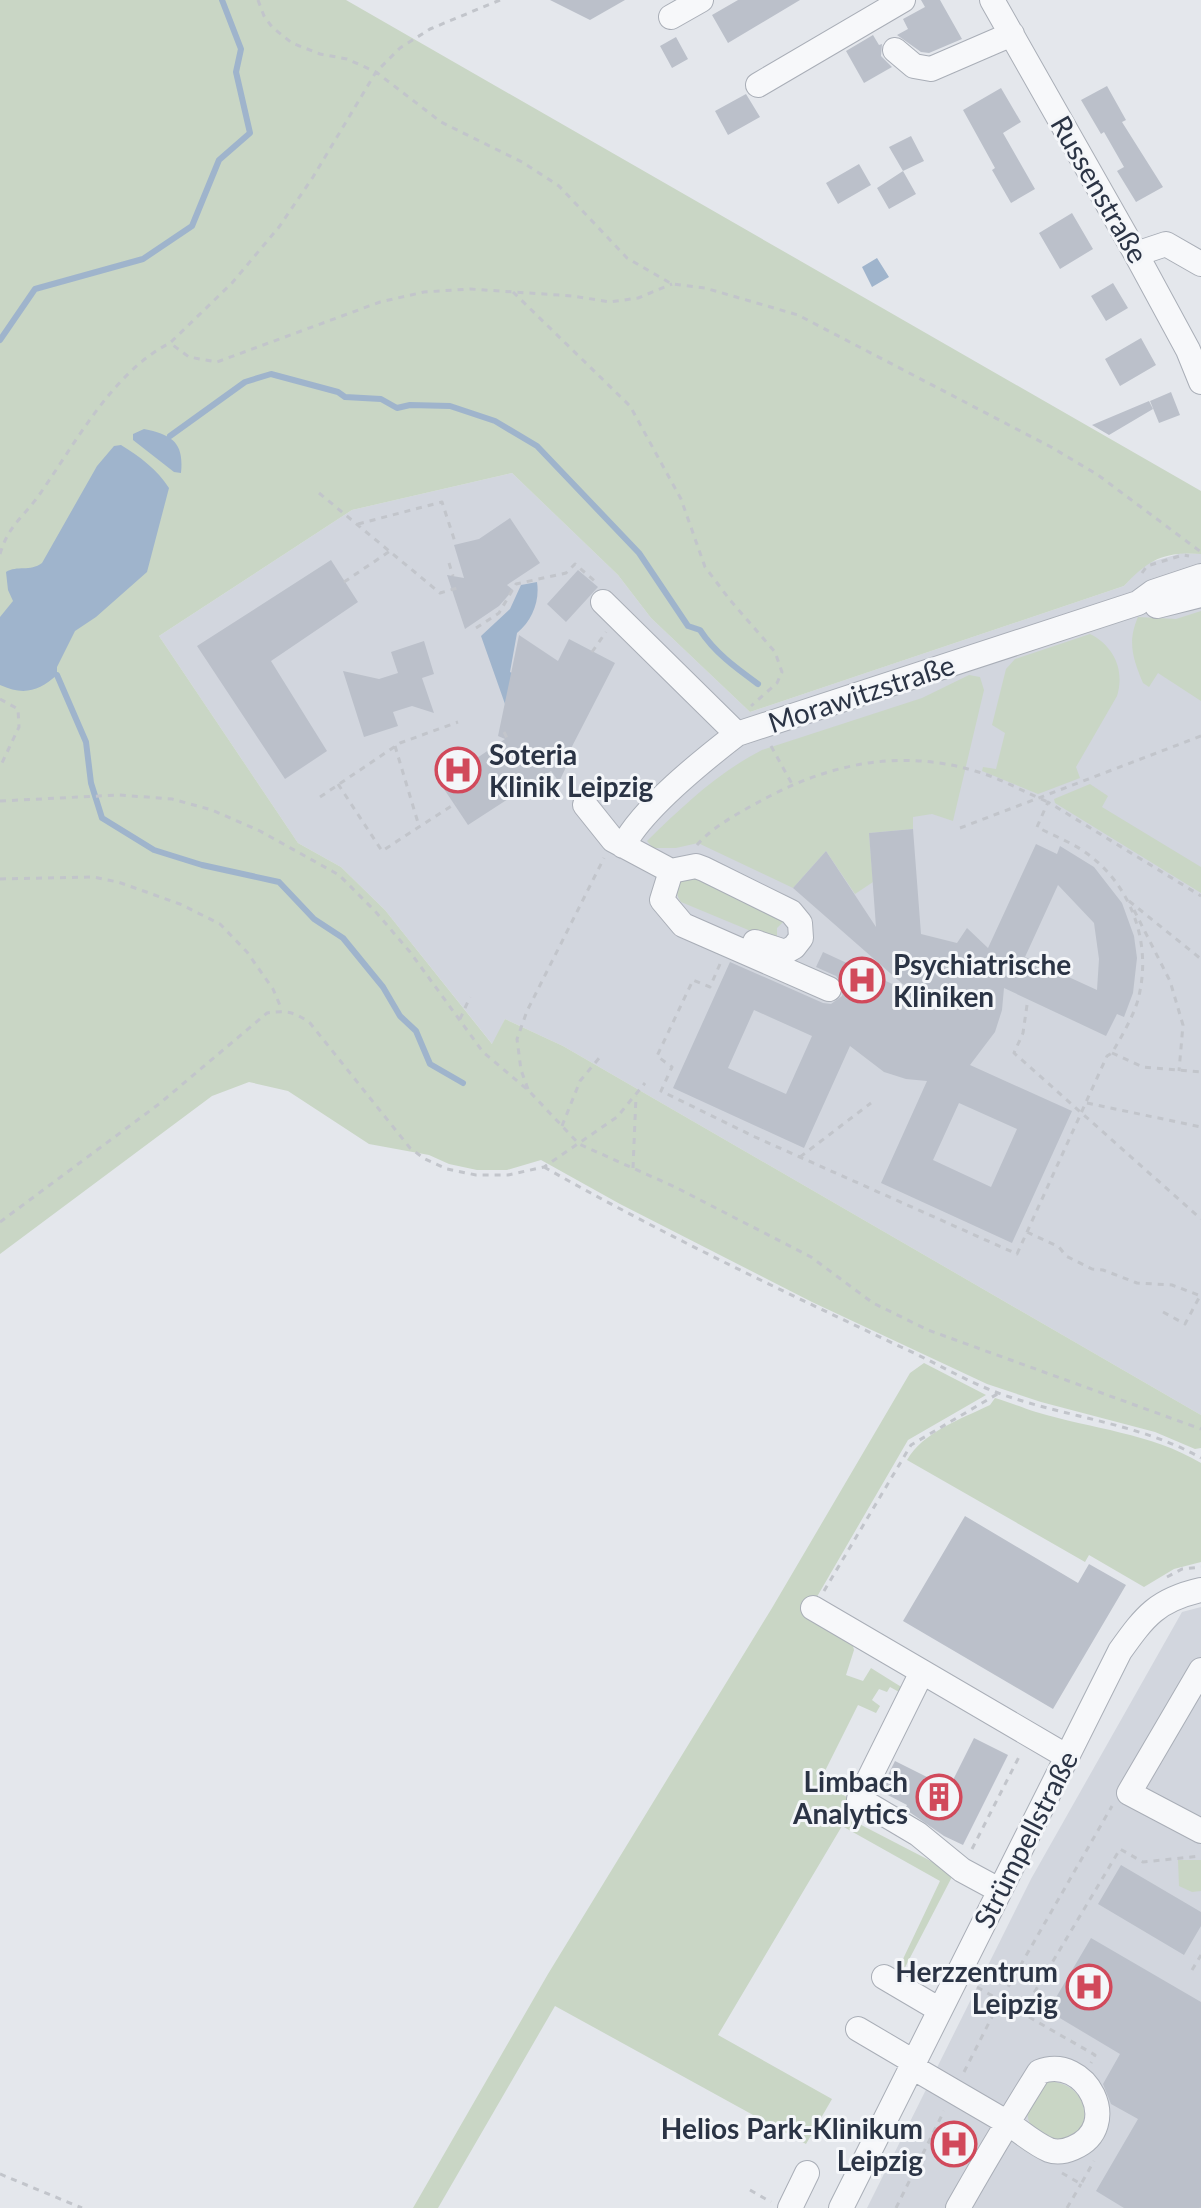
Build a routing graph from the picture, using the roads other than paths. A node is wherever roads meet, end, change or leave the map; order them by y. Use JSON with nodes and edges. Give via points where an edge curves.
{"nodes":[{"id":1,"x":701,"y":0,"type":"edge"},
{"id":2,"x":903,"y":0,"type":"edge"},
{"id":3,"x":992,"y":0,"type":"edge"},
{"id":4,"x":671,"y":17,"type":"dead end"},
{"id":5,"x":1012,"y":34,"type":"junction"},
{"id":6,"x":895,"y":50,"type":"dead end"},
{"id":7,"x":758,"y":85,"type":"dead end"},
{"id":8,"x":1136,"y":254,"type":"junction"},
{"id":9,"x":1201,"y":264,"type":"edge"},
{"id":10,"x":1201,"y":382,"type":"edge"},
{"id":11,"x":1201,"y":576,"type":"edge"},
{"id":12,"x":1201,"y":595,"type":"edge"},
{"id":13,"x":603,"y":602,"type":"road end"},
{"id":14,"x":1138,"y":603,"type":"junction"},
{"id":15,"x":748,"y":726,"type":"junction"},
{"id":16,"x":585,"y":805,"type":"dead end"},
{"id":17,"x":618,"y":843,"type":"junction"},
{"id":18,"x":671,"y":871,"type":"junction"},
{"id":19,"x":662,"y":900,"type":"junction"},
{"id":20,"x":829,"y":989,"type":"dead end"},
{"id":21,"x":1201,"y":1590,"type":"edge"},
{"id":22,"x":813,"y":1608,"type":"road end"},
{"id":23,"x":1201,"y":1670,"type":"edge"},
{"id":24,"x":928,"y":1683,"type":"junction"},
{"id":25,"x":1066,"y":1756,"type":"junction"},
{"id":26,"x":1201,"y":1831,"type":"edge"},
{"id":27,"x":999,"y":1890,"type":"junction"},
{"id":28,"x":884,"y":1977,"type":"dead end"},
{"id":29,"x":940,"y":2010,"type":"junction"},
{"id":30,"x":858,"y":2029,"type":"dead end"},
{"id":31,"x":913,"y":2064,"type":"junction"},
{"id":32,"x":1007,"y":2123,"type":"junction"},
{"id":33,"x":807,"y":2173,"type":"dead end"},
{"id":34,"x":790,"y":2208,"type":"edge"},
{"id":35,"x":841,"y":2208,"type":"edge"},
{"id":36,"x":958,"y":2208,"type":"edge"}],
"edges":[{"from":1,"to":4,"type":"street"},
{"from":2,"to":7,"type":"street"},
{"from":3,"to":5,"type":"street","name":"Russenstraße"},
{"from":5,"to":6,"type":"street","via":[[931,69],[914,66]]},
{"from":5,"to":8,"type":"street","name":"Russenstraße"},
{"from":8,"to":9,"type":"street","via":[[1166,244]]},
{"from":8,"to":10,"type":"street","name":"Russenstraße"},
{"from":11,"to":14,"type":"street","name":"Morawitzstraße","via":[[1153,592]]},
{"from":12,"to":14,"type":"street","name":"Morawitzstraße","via":[[1157,606]]},
{"from":13,"to":15,"type":"street"},
{"from":14,"to":15,"type":"street","name":"Morawitzstraße"},
{"from":15,"to":17,"type":"street","name":"Morawitzstraße"},
{"from":16,"to":17,"type":"street"},
{"from":17,"to":18,"type":"street"},
{"from":18,"to":19,"type":"street"},
{"from":18,"to":19,"type":"street","via":[[696,866],[791,912],[800,923],[801,938],[785,952],[773,950]]},
{"from":19,"to":20,"type":"street","via":[[683,925]]},
{"from":21,"to":25,"type":"street","name":"Strümpellstraße","via":[[1176,1595],[1145,1616],[1120,1651]]},
{"from":22,"to":24,"type":"street"},
{"from":23,"to":26,"type":"street","via":[[1129,1793]]},
{"from":24,"to":25,"type":"street"},
{"from":24,"to":27,"type":"street","via":[[859,1799]]},
{"from":25,"to":27,"type":"street","name":"Strümpellstraße"},
{"from":27,"to":29,"type":"street","name":"Strümpellstraße"},
{"from":28,"to":29,"type":"street"},
{"from":29,"to":31,"type":"street","name":"Strümpellstraße"},
{"from":30,"to":31,"type":"street"},
{"from":31,"to":32,"type":"street"},
{"from":31,"to":35,"type":"street","name":"Strümpellstraße"},
{"from":32,"to":32,"type":"street","via":[[1039,2072],[1047,2069],[1075,2075],[1095,2095],[1098,2114],[1092,2133],[1078,2146],[1049,2150]]},
{"from":32,"to":36,"type":"street"},
{"from":33,"to":34,"type":"street"}]}
